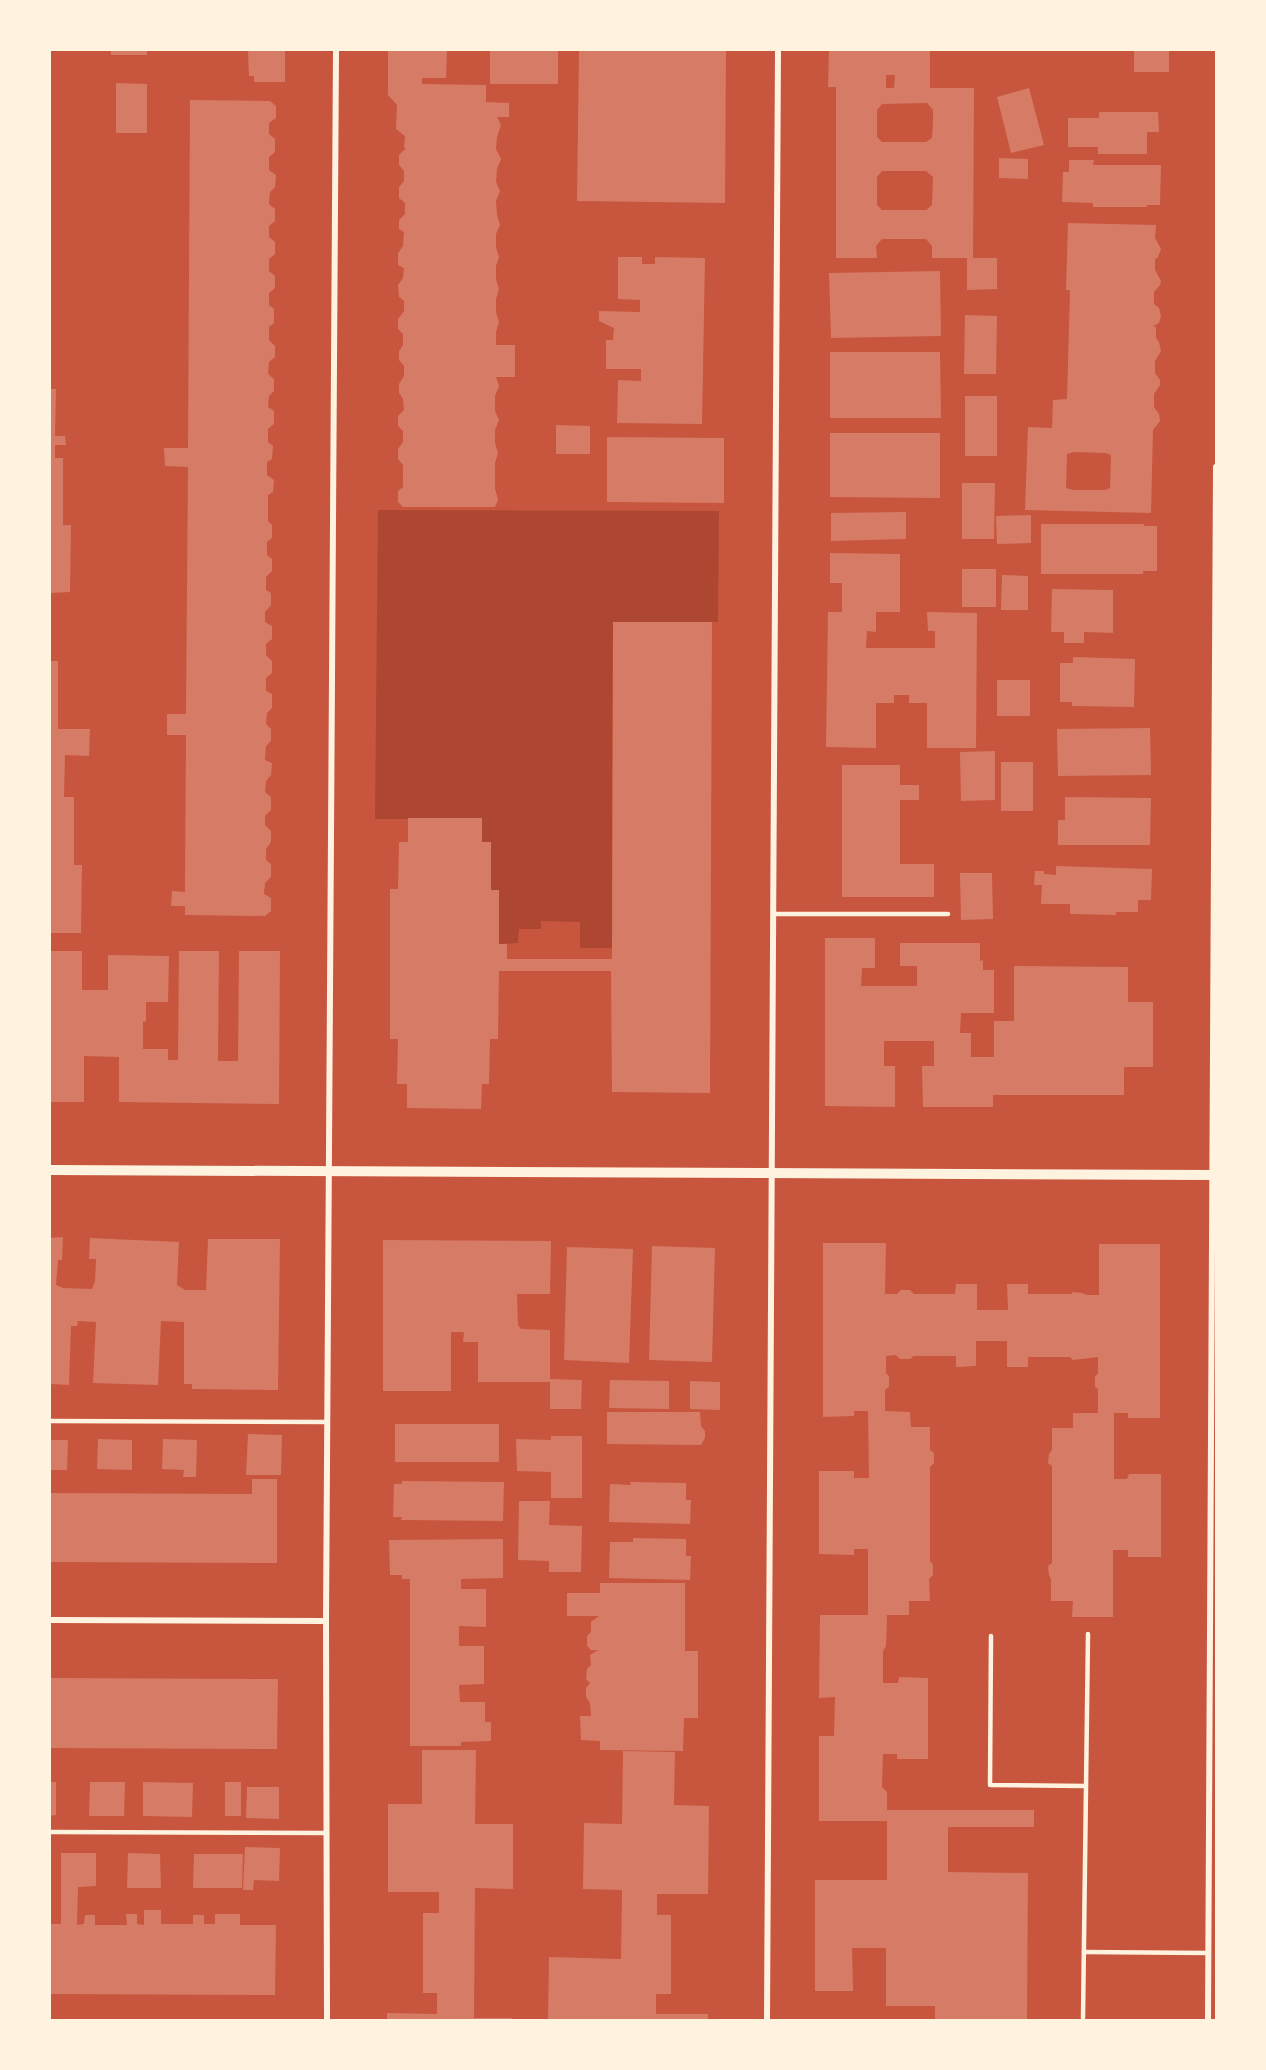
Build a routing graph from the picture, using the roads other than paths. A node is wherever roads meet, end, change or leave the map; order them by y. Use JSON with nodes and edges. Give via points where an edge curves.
{"nodes":[{"id":1,"x":336,"y":50,"type":"edge"},
{"id":2,"x":778,"y":50,"type":"edge"},
{"id":3,"x":1216,"y":467,"type":"edge"},
{"id":4,"x":773,"y":914,"type":"junction"},
{"id":5,"x":948,"y":914,"type":"dead end"},
{"id":6,"x":50,"y":1170,"type":"edge"},
{"id":7,"x":329,"y":1171,"type":"junction"},
{"id":8,"x":772,"y":1172,"type":"junction"},
{"id":9,"x":1214,"y":1175,"type":"edge"},
{"id":10,"x":50,"y":1421,"type":"edge"},
{"id":11,"x":327,"y":1422,"type":"junction"},
{"id":12,"x":1214,"y":1422,"type":"edge"},
{"id":13,"x":50,"y":1620,"type":"edge"},
{"id":14,"x":326,"y":1621,"type":"junction"},
{"id":15,"x":1088,"y":1634,"type":"dead end"},
{"id":16,"x":991,"y":1636,"type":"dead end"},
{"id":17,"x":1086,"y":1786,"type":"junction"},
{"id":18,"x":50,"y":1832,"type":"edge"},
{"id":19,"x":326,"y":1833,"type":"junction"},
{"id":20,"x":1084,"y":1952,"type":"junction"},
{"id":21,"x":1208,"y":1953,"type":"junction"},
{"id":22,"x":1083,"y":2018,"type":"dead end"},
{"id":23,"x":327,"y":2020,"type":"edge"},
{"id":24,"x":767,"y":2020,"type":"edge"},
{"id":25,"x":1208,"y":2020,"type":"edge"}],
"edges":[{"from":1,"to":7,"type":"street"},
{"from":2,"to":4,"type":"street"},
{"from":3,"to":9,"type":"street"},
{"from":4,"to":5,"type":"lane"},
{"from":4,"to":8,"type":"street"},
{"from":6,"to":7,"type":"street"},
{"from":7,"to":8,"type":"street"},
{"from":7,"to":11,"type":"street"},
{"from":8,"to":9,"type":"street"},
{"from":8,"to":24,"type":"street"},
{"from":9,"to":12,"type":"street"},
{"from":10,"to":11,"type":"lane"},
{"from":11,"to":14,"type":"street"},
{"from":12,"to":21,"type":"street"},
{"from":13,"to":14,"type":"street"},
{"from":14,"to":19,"type":"street"},
{"from":15,"to":17,"type":"lane"},
{"from":16,"to":17,"type":"lane","via":[[990,1785]]},
{"from":17,"to":20,"type":"lane"},
{"from":18,"to":19,"type":"lane"},
{"from":19,"to":23,"type":"street"},
{"from":20,"to":21,"type":"lane"},
{"from":20,"to":22,"type":"lane"},
{"from":21,"to":25,"type":"street"}]}
